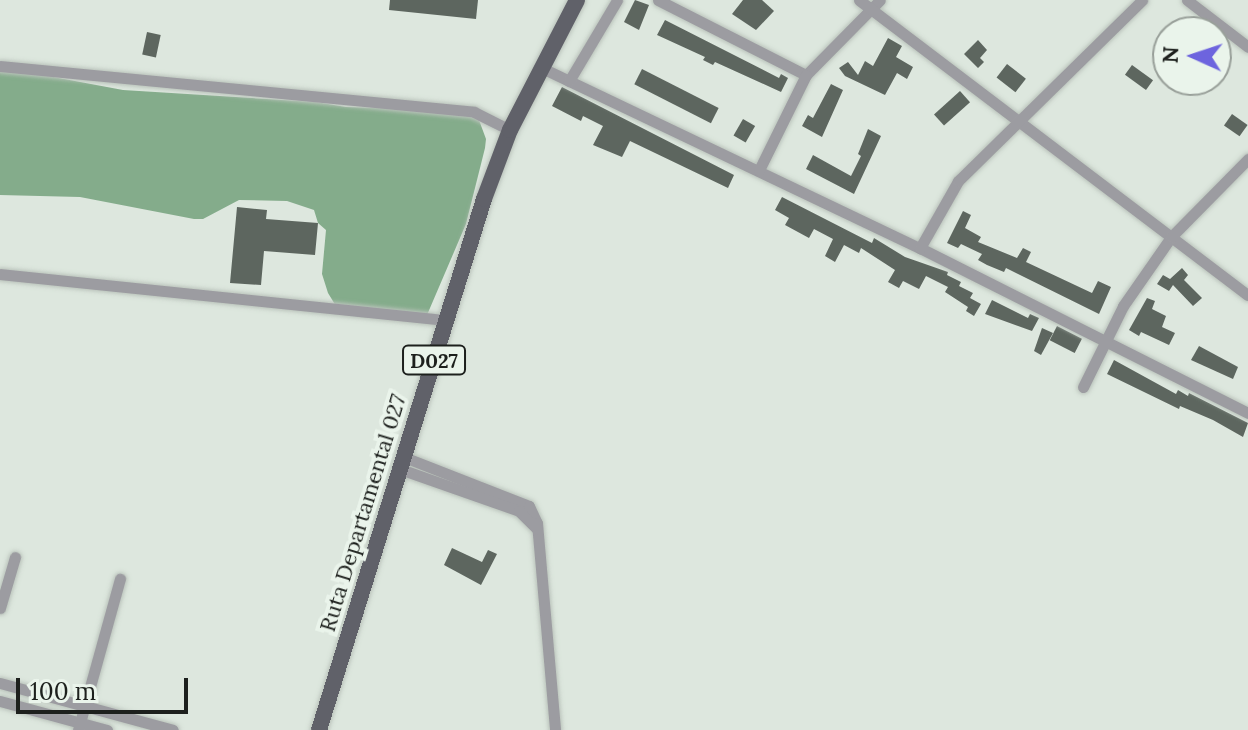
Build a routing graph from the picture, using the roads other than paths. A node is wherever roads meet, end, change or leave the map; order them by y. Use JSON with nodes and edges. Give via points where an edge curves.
{"nodes":[{"id":1,"x":577,"y":0,"type":"edge"},
{"id":2,"x":617,"y":0,"type":"edge"},
{"id":3,"x":658,"y":0,"type":"edge"},
{"id":4,"x":859,"y":0,"type":"edge"},
{"id":5,"x":1142,"y":0,"type":"edge"},
{"id":6,"x":1187,"y":0,"type":"edge"},
{"id":7,"x":875,"y":5,"type":"edge"},
{"id":8,"x":1248,"y":47,"type":"edge"},
{"id":9,"x":0,"y":66,"type":"edge"},
{"id":10,"x":542,"y":68,"type":"junction"},
{"id":11,"x":806,"y":75,"type":"junction"},
{"id":12,"x":569,"y":81,"type":"junction"},
{"id":13,"x":1016,"y":120,"type":"junction"},
{"id":14,"x":510,"y":130,"type":"junction"},
{"id":15,"x":1248,"y":159,"type":"edge"},
{"id":16,"x":759,"y":170,"type":"junction"},
{"id":17,"x":1171,"y":237,"type":"junction"},
{"id":18,"x":920,"y":248,"type":"junction"},
{"id":19,"x":0,"y":274,"type":"edge"},
{"id":20,"x":1248,"y":295,"type":"edge"},
{"id":21,"x":446,"y":320,"type":"junction"},
{"id":22,"x":1105,"y":343,"type":"junction"},
{"id":23,"x":1083,"y":387,"type":"dead end"},
{"id":24,"x":1248,"y":413,"type":"edge"},
{"id":25,"x":402,"y":463,"type":"junction"},
{"id":26,"x":15,"y":557,"type":"dead end"},
{"id":27,"x":120,"y":579,"type":"dead end"},
{"id":28,"x":0,"y":608,"type":"edge"},
{"id":29,"x":0,"y":683,"type":"edge"},
{"id":30,"x":0,"y":701,"type":"edge"},
{"id":31,"x":84,"y":706,"type":"junction"},
{"id":32,"x":79,"y":726,"type":"edge"},
{"id":33,"x":107,"y":730,"type":"edge"},
{"id":34,"x":173,"y":730,"type":"edge"},
{"id":35,"x":319,"y":730,"type":"edge"},
{"id":36,"x":555,"y":730,"type":"edge"}],
"edges":[{"from":1,"to":10,"type":"main road","name":"Ruta Departamental 027","number":"D027"},
{"from":2,"to":12,"type":"street"},
{"from":3,"to":11,"type":"street"},
{"from":4,"to":7,"type":"street"},
{"from":5,"to":13,"type":"street"},
{"from":6,"to":8,"type":"street"},
{"from":7,"to":11,"type":"street"},
{"from":7,"to":13,"type":"street"},
{"from":9,"to":14,"type":"street","via":[[474,112]]},
{"from":10,"to":12,"type":"street"},
{"from":10,"to":14,"type":"main road","name":"Ruta Departamental 027","number":"D027"},
{"from":11,"to":16,"type":"street"},
{"from":12,"to":16,"type":"street"},
{"from":13,"to":17,"type":"street"},
{"from":13,"to":18,"type":"street","via":[[958,181]]},
{"from":14,"to":21,"type":"main road","name":"Ruta Departamental 027","number":"D027"},
{"from":15,"to":17,"type":"street"},
{"from":16,"to":18,"type":"street"},
{"from":17,"to":20,"type":"street"},
{"from":17,"to":22,"type":"street","via":[[1123,306]]},
{"from":18,"to":22,"type":"street"},
{"from":19,"to":21,"type":"street"},
{"from":21,"to":25,"type":"main road","name":"Ruta Departamental 027","number":"D027"},
{"from":22,"to":23,"type":"street"},
{"from":22,"to":24,"type":"street"},
{"from":25,"to":35,"type":"main road","name":"Ruta Departamental 027","number":"D027"},
{"from":25,"to":36,"type":"street","via":[[519,511],[538,529]]},
{"from":26,"to":28,"type":"street"},
{"from":27,"to":31,"type":"street"},
{"from":29,"to":31,"type":"street"},
{"from":30,"to":32,"type":"street"},
{"from":31,"to":32,"type":"street"},
{"from":31,"to":34,"type":"street"},
{"from":32,"to":33,"type":"street"}]}
